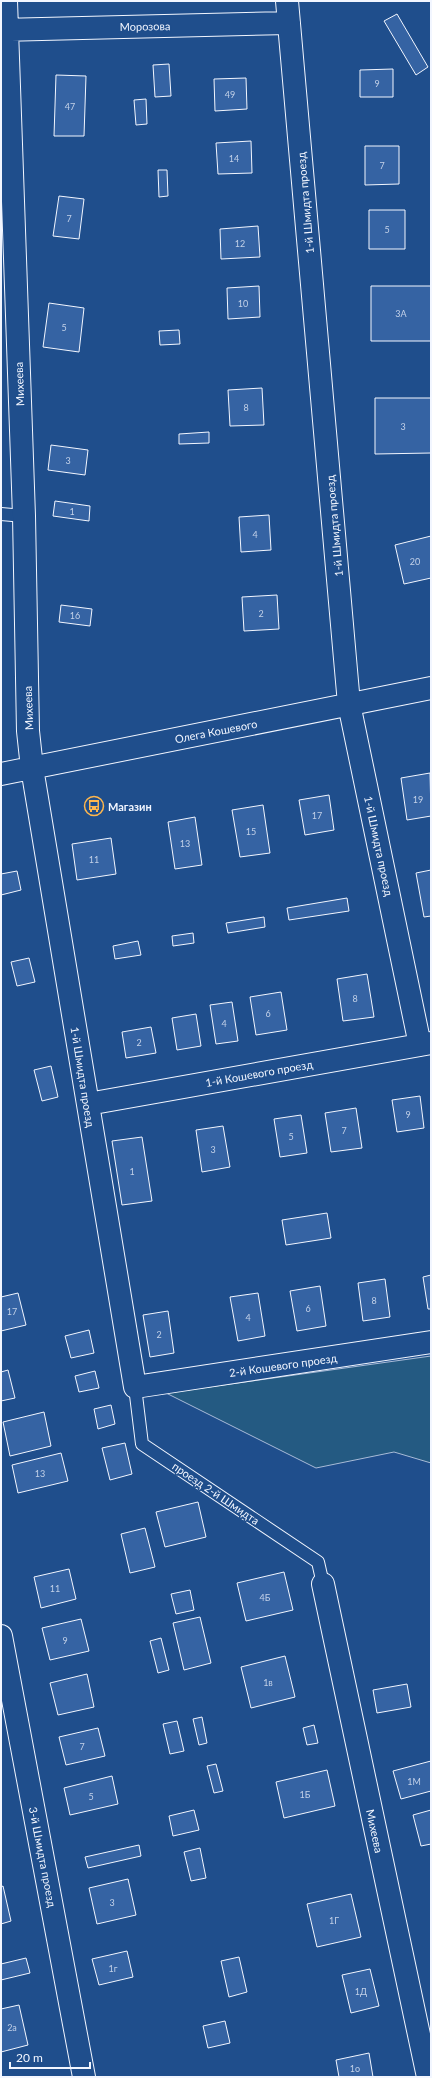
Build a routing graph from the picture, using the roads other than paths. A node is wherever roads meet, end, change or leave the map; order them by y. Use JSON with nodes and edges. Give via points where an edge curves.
{"nodes":[{"id":1,"x":6,"y":1,"type":"edge"},
{"id":2,"x":287,"y":1,"type":"edge"},
{"id":3,"x":289,"y":23,"type":"junction"},
{"id":4,"x":4,"y":30,"type":"edge"},
{"id":5,"x":9,"y":324,"type":"edge"},
{"id":6,"x":1,"y":514,"type":"edge"},
{"id":7,"x":24,"y":516,"type":"junction"},
{"id":8,"x":431,"y":688,"type":"edge"},
{"id":9,"x":350,"y":704,"type":"junction"},
{"id":10,"x":32,"y":768,"type":"junction"},
{"id":11,"x":1,"y":774,"type":"edge"},
{"id":12,"x":425,"y":1044,"type":"edge"},
{"id":13,"x":88,"y":1104,"type":"junction"},
{"id":14,"x":431,"y":1342,"type":"edge"},
{"id":15,"x":135,"y":1387,"type":"junction"},
{"id":16,"x":323,"y":1584,"type":"joint"},
{"id":17,"x":1,"y":1636,"type":"edge"},
{"id":18,"x":84,"y":2077,"type":"edge"},
{"id":19,"x":428,"y":2077,"type":"edge"}],
"edges":[{"from":1,"to":4,"type":"street","name":"Михеева"},
{"from":2,"to":3,"type":"street","name":"1-й Шмидта проезд"},
{"from":3,"to":4,"type":"street","name":"Морозова"},
{"from":3,"to":9,"type":"street","name":"1-й Шмидта проезд"},
{"from":4,"to":5,"type":"street","name":"Михеева"},
{"from":5,"to":7,"type":"street","name":"Михеева"},
{"from":6,"to":7,"type":"lane"},
{"from":7,"to":10,"type":"street","name":"Михеева","via":[[28,731]]},
{"from":8,"to":9,"type":"street","name":"Олега Кошевого"},
{"from":9,"to":10,"type":"street","name":"Олега Кошевого"},
{"from":9,"to":12,"type":"street","name":"1-й Шмидта проезд"},
{"from":10,"to":11,"type":"street","name":"Олега Кошевого"},
{"from":10,"to":13,"type":"street","name":"1-й Шмидта проезд"},
{"from":12,"to":13,"type":"street","name":"1-й Кошевого проезд"},
{"from":13,"to":15,"type":"street","name":"1-й Шмидта проезд"},
{"from":14,"to":15,"type":"street","name":"2-й Кошевого проезд"},
{"from":15,"to":16,"type":"lane","name":"проезд 2-й Шмидта","via":[[142,1444],[318,1562]]},
{"from":16,"to":19,"type":"street","name":"Михеева"},
{"from":17,"to":18,"type":"street","name":"3-й Шмидта проезд"}]}
